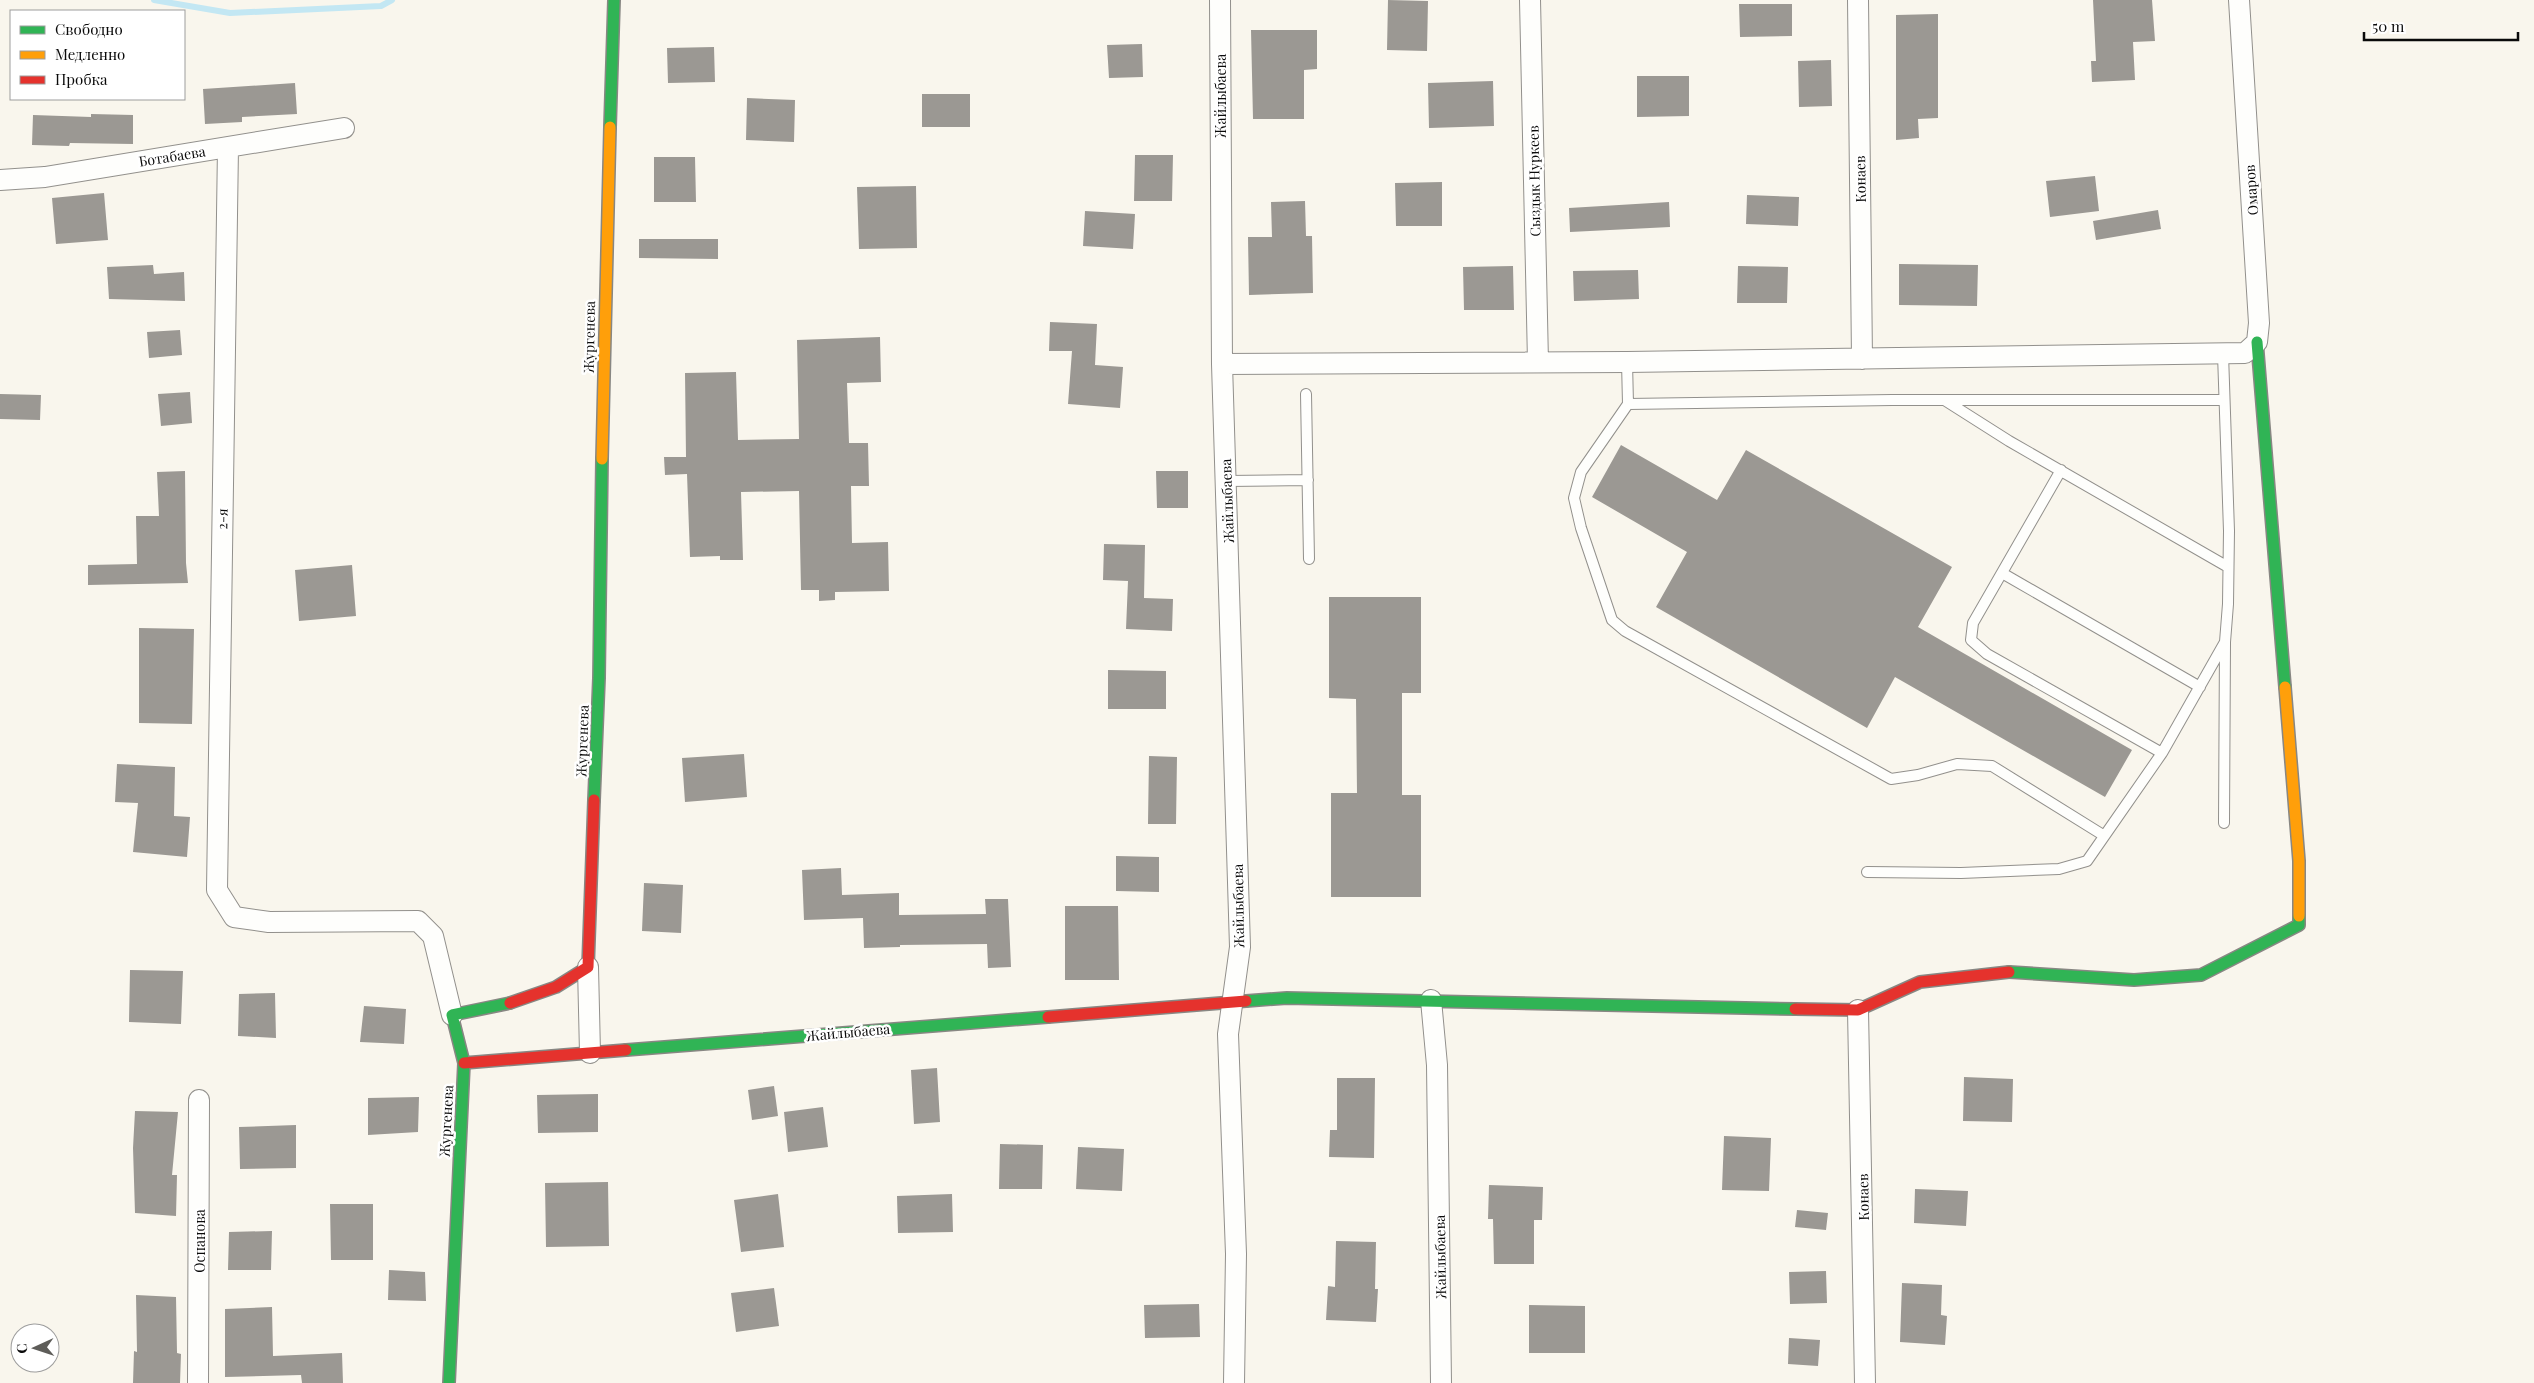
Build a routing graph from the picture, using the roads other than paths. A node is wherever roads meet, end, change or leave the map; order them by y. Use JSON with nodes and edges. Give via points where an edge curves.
{"nodes":[{"id":1,"x":614,"y":0,"type":"edge"},
{"id":2,"x":1220,"y":0,"type":"edge"},
{"id":3,"x":1530,"y":0,"type":"edge"},
{"id":4,"x":1858,"y":0,"type":"edge"},
{"id":5,"x":2239,"y":0,"type":"edge"},
{"id":6,"x":344,"y":128,"type":"dead end"},
{"id":7,"x":228,"y":147,"type":"junction"},
{"id":8,"x":0,"y":180,"type":"edge"},
{"id":9,"x":2257,"y":342,"type":"junction"},
{"id":10,"x":2223,"y":354,"type":"junction"},
{"id":11,"x":1862,"y":359,"type":"junction"},
{"id":12,"x":1538,"y":362,"type":"junction"},
{"id":13,"x":1626,"y":362,"type":"junction"},
{"id":14,"x":1222,"y":364,"type":"junction"},
{"id":15,"x":1306,"y":394,"type":"dead end"},
{"id":16,"x":2224,"y":400,"type":"junction"},
{"id":17,"x":1946,"y":401,"type":"junction"},
{"id":18,"x":1628,"y":404,"type":"junction"},
{"id":19,"x":2061,"y":470,"type":"junction"},
{"id":20,"x":1308,"y":480,"type":"junction"},
{"id":21,"x":1226,"y":481,"type":"junction"},
{"id":22,"x":1309,"y":559,"type":"dead end"},
{"id":23,"x":2228,"y":567,"type":"junction"},
{"id":24,"x":2002,"y":572,"type":"junction"},
{"id":25,"x":2225,"y":642,"type":"junction"},
{"id":26,"x":2200,"y":687,"type":"junction"},
{"id":27,"x":2162,"y":753,"type":"junction"},
{"id":28,"x":2224,"y":824,"type":"dead end"},
{"id":29,"x":2103,"y":835,"type":"junction"},
{"id":30,"x":1867,"y":872,"type":"dead end"},
{"id":31,"x":588,"y":967,"type":"junction"},
{"id":32,"x":1431,"y":1000,"type":"junction"},
{"id":33,"x":1233,"y":1001,"type":"junction"},
{"id":34,"x":1858,"y":1010,"type":"junction"},
{"id":35,"x":452,"y":1015,"type":"junction"},
{"id":36,"x":590,"y":1053,"type":"junction"},
{"id":37,"x":464,"y":1063,"type":"junction"},
{"id":38,"x":199,"y":1100,"type":"dead end"},
{"id":39,"x":198,"y":1383,"type":"edge"},
{"id":40,"x":449,"y":1383,"type":"edge"},
{"id":41,"x":1234,"y":1383,"type":"edge"},
{"id":42,"x":1441,"y":1383,"type":"edge"},
{"id":43,"x":1865,"y":1383,"type":"edge"}],
"edges":[{"from":1,"to":31,"type":"street","name":"Жургенева","via":[[604,318],[599,678]]},
{"from":2,"to":14,"type":"street","name":"Жайлыбаева"},
{"from":3,"to":12,"type":"street","name":"Сыздык Нуркеев"},
{"from":4,"to":11,"type":"street","name":"Конаев"},
{"from":5,"to":9,"type":"street","name":"Омаров","via":[[2258,313]]},
{"from":6,"to":7,"type":"street","name":"Ботабаева"},
{"from":7,"to":8,"type":"street","name":"Ботабаева","via":[[46,177]]},
{"from":7,"to":35,"type":"street","name":"2-я","via":[[217,890],[234,917],[269,922],[418,921],[433,936]]},
{"from":9,"to":10,"type":"street","via":[[2245,353]]},
{"from":9,"to":34,"type":"street","via":[[2299,861],[2299,925],[2202,974],[2134,980],[2016,971],[1920,982]]},
{"from":10,"to":11,"type":"street"},
{"from":10,"to":16,"type":"lane"},
{"from":11,"to":13,"type":"street"},
{"from":12,"to":13,"type":"street"},
{"from":12,"to":14,"type":"street"},
{"from":13,"to":18,"type":"lane"},
{"from":14,"to":21,"type":"street","name":"Жайлыбаева"},
{"from":15,"to":20,"type":"lane"},
{"from":16,"to":17,"type":"lane"},
{"from":16,"to":23,"type":"lane"},
{"from":17,"to":18,"type":"lane"},
{"from":17,"to":19,"type":"lane","via":[[2009,442]]},
{"from":18,"to":29,"type":"lane","via":[[1581,472],[1574,498],[1612,620],[1625,631],[1890,779],[1957,764],[1992,766]]},
{"from":19,"to":23,"type":"lane"},
{"from":19,"to":24,"type":"lane"},
{"from":20,"to":21,"type":"lane"},
{"from":20,"to":22,"type":"lane"},
{"from":21,"to":33,"type":"street","name":"Жайлыбаева","via":[[1240,947]]},
{"from":23,"to":25,"type":"lane"},
{"from":24,"to":26,"type":"lane"},
{"from":24,"to":27,"type":"lane","via":[[1973,623],[1971,640],[1987,654]]},
{"from":25,"to":26,"type":"lane"},
{"from":25,"to":28,"type":"lane"},
{"from":26,"to":27,"type":"lane"},
{"from":27,"to":29,"type":"lane"},
{"from":29,"to":30,"type":"lane","via":[[2087,861],[2059,869]]},
{"from":31,"to":35,"type":"street","via":[[570,981],[540,995]]},
{"from":31,"to":36,"type":"street"},
{"from":32,"to":33,"type":"street","name":"Жайлыбаева","via":[[1287,998]]},
{"from":32,"to":34,"type":"street"},
{"from":32,"to":42,"type":"street","name":"Жайлыбаева","via":[[1437,1065]]},
{"from":33,"to":36,"type":"street","name":"Жайлыбаева"},
{"from":33,"to":41,"type":"street","via":[[1228,1034],[1236,1254]]},
{"from":34,"to":43,"type":"street","name":"Конаев"},
{"from":35,"to":37,"type":"street","name":"Жургенева"},
{"from":36,"to":37,"type":"street","name":"Жайлыбаева"},
{"from":37,"to":40,"type":"street","name":"Жургенева"},
{"from":38,"to":39,"type":"street","name":"Оспанова"}]}
